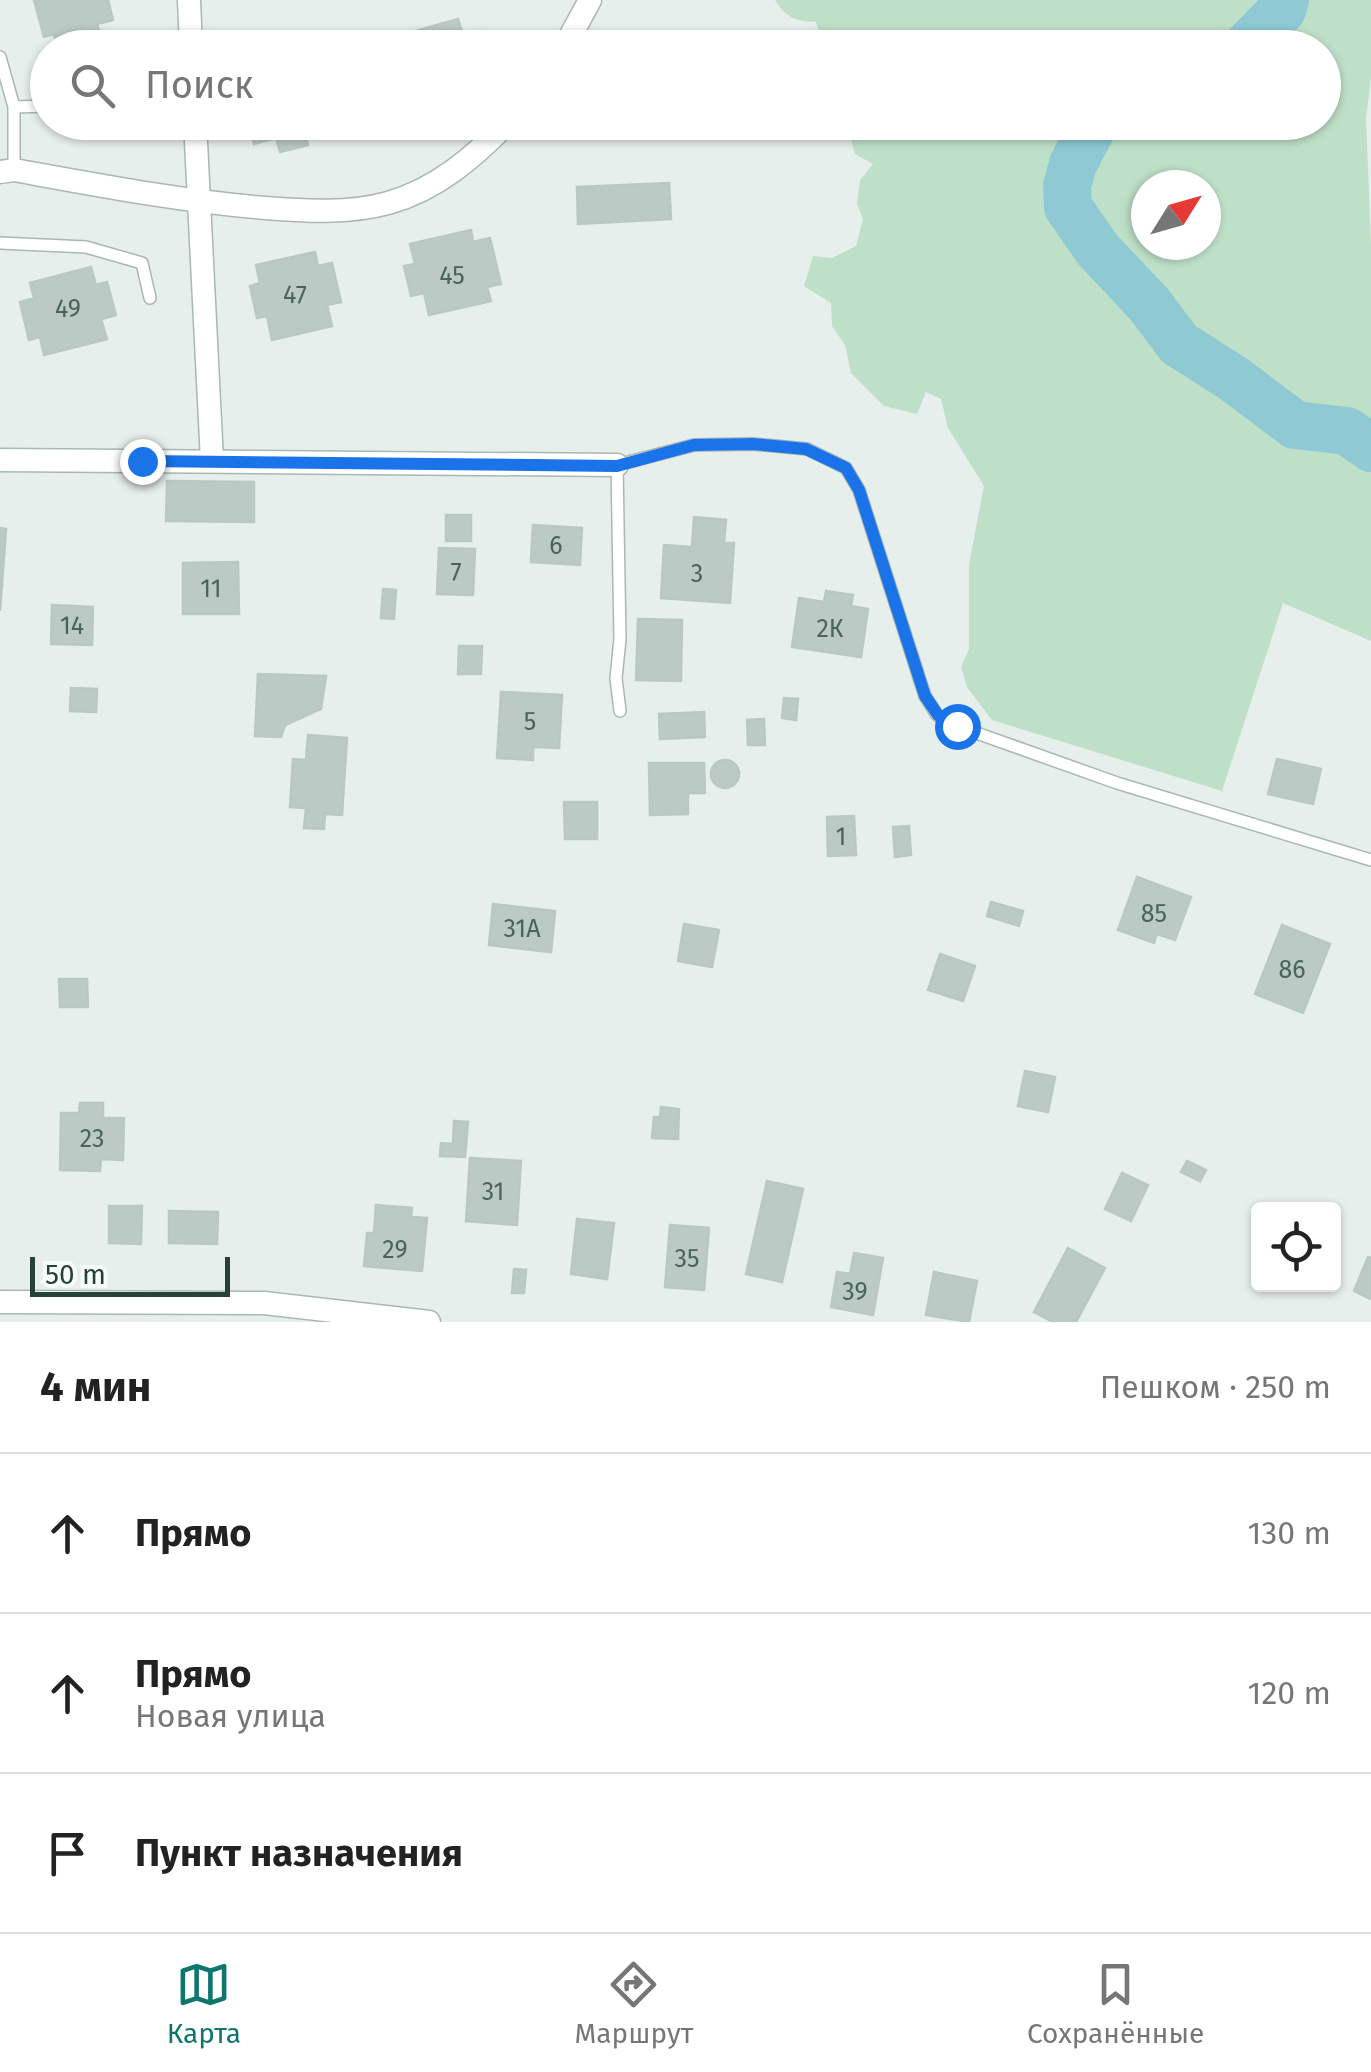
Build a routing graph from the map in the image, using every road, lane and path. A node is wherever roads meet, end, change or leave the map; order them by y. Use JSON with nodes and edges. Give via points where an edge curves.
{"nodes":[{"id":1,"x":189,"y":0,"type":"edge"},
{"id":2,"x":590,"y":0,"type":"edge"},
{"id":3,"x":191,"y":30,"type":"edge"},
{"id":4,"x":574,"y":30,"type":"edge"},
{"id":5,"x":0,"y":57,"type":"edge"},
{"id":6,"x":14,"y":107,"type":"junction"},
{"id":7,"x":30,"y":107,"type":"edge"},
{"id":8,"x":196,"y":140,"type":"edge"},
{"id":9,"x":491,"y":140,"type":"edge"},
{"id":10,"x":7,"y":171,"type":"edge"},
{"id":11,"x":199,"y":202,"type":"junction"},
{"id":12,"x":0,"y":243,"type":"edge"},
{"id":13,"x":150,"y":298,"type":"dead end"},
{"id":14,"x":0,"y":460,"type":"edge"},
{"id":15,"x":212,"y":461,"type":"junction"},
{"id":16,"x":617,"y":466,"type":"junction"},
{"id":17,"x":620,"y":711,"type":"dead end"},
{"id":18,"x":1371,"y":860,"type":"edge"},
{"id":19,"x":0,"y":1302,"type":"edge"},
{"id":20,"x":428,"y":1322,"type":"edge"}],
"edges":[{"from":1,"to":3,"type":"street"},
{"from":2,"to":4,"type":"street"},
{"from":5,"to":6,"type":"lane"},
{"from":6,"to":7,"type":"lane"},
{"from":6,"to":10,"type":"lane"},
{"from":8,"to":11,"type":"street"},
{"from":9,"to":11,"type":"street","via":[[440,181],[388,203],[300,211]]},
{"from":10,"to":11,"type":"street"},
{"from":11,"to":15,"type":"street"},
{"from":12,"to":13,"type":"lane","via":[[86,247],[142,264]]},
{"from":14,"to":15,"type":"street"},
{"from":15,"to":16,"type":"street"},
{"from":16,"to":17,"type":"lane"},
{"from":16,"to":18,"type":"lane","via":[[694,445],[753,444],[806,449],[846,468],[859,490],[925,696],[938,715],[1117,783]]},
{"from":19,"to":20,"type":"street","via":[[264,1303]]}]}
